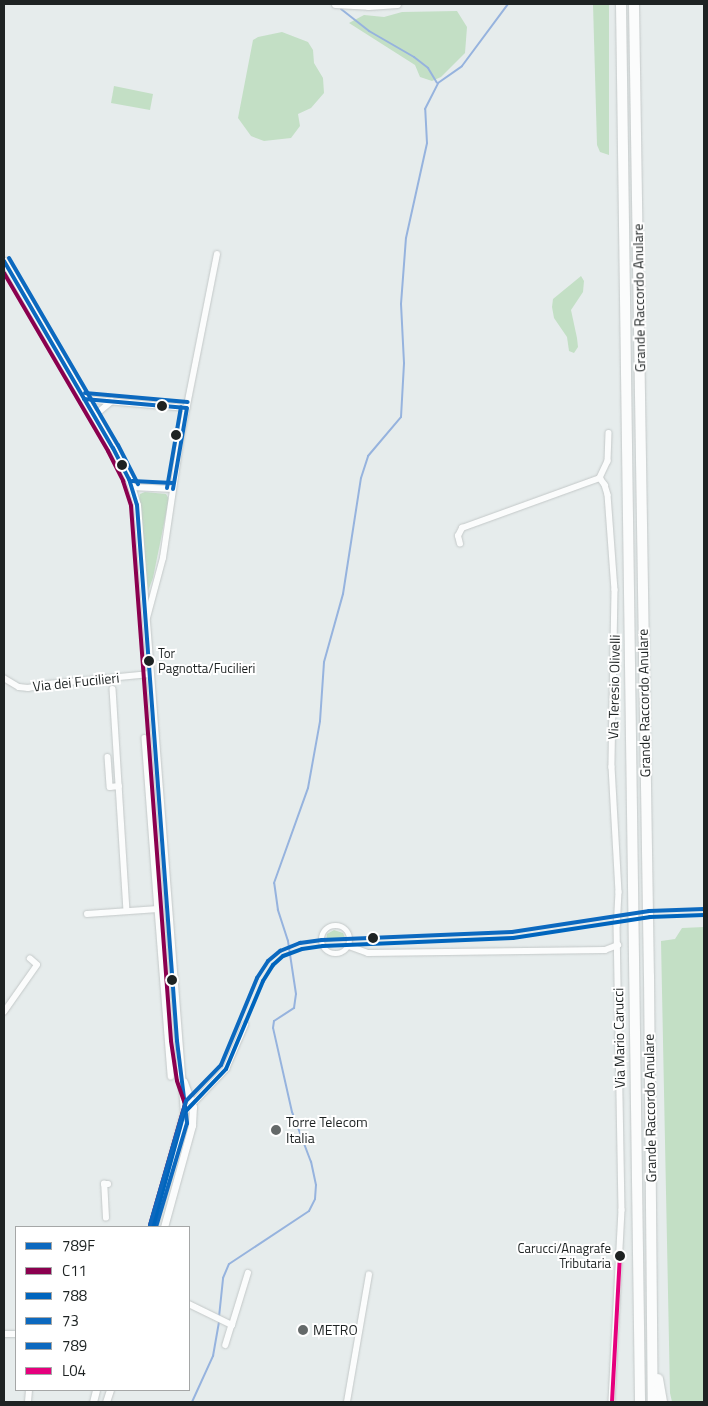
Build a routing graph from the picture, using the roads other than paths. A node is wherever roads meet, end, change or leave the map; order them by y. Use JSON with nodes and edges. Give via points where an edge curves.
{"nodes":[{"id":1,"x":335,"y":4,"type":"edge"},
{"id":2,"x":397,"y":4,"type":"edge"},
{"id":3,"x":621,"y":4,"type":"edge"},
{"id":4,"x":634,"y":4,"type":"edge"},
{"id":5,"x":217,"y":255,"type":"dead end"},
{"id":6,"x":4,"y":261,"type":"edge"},
{"id":7,"x":84,"y":398,"type":"junction"},
{"id":8,"x":112,"y":401,"type":"junction"},
{"id":9,"x":187,"y":408,"type":"junction"},
{"id":10,"x":94,"y":416,"type":"junction"},
{"id":11,"x":609,"y":433,"type":"dead end"},
{"id":12,"x":600,"y":478,"type":"junction"},
{"id":13,"x":132,"y":487,"type":"junction"},
{"id":14,"x":173,"y":489,"type":"junction"},
{"id":15,"x":460,"y":544,"type":"dead end"},
{"id":16,"x":146,"y":623,"type":"junction"},
{"id":17,"x":150,"y":674,"type":"junction"},
{"id":18,"x":4,"y":678,"type":"edge"},
{"id":19,"x":112,"y":689,"type":"dead end"},
{"id":20,"x":145,"y":738,"type":"dead end"},
{"id":21,"x":108,"y":757,"type":"dead end"},
{"id":22,"x":119,"y":786,"type":"junction"},
{"id":23,"x":158,"y":909,"type":"junction"},
{"id":24,"x":127,"y":911,"type":"junction"},
{"id":25,"x":87,"y":914,"type":"dead end"},
{"id":26,"x":618,"y":945,"type":"junction"},
{"id":27,"x":349,"y":946,"type":"junction"},
{"id":28,"x":30,"y":959,"type":"dead end"},
{"id":29,"x":4,"y":1012,"type":"edge"},
{"id":30,"x":245,"y":1025,"type":"dead end"},
{"id":31,"x":171,"y":1076,"type":"dead end"},
{"id":32,"x":183,"y":1079,"type":"junction"},
{"id":33,"x":192,"y":1104,"type":"junction"},
{"id":34,"x":184,"y":1113,"type":"junction"},
{"id":35,"x":108,"y":1184,"type":"dead end"},
{"id":36,"x":106,"y":1218,"type":"dead end"},
{"id":37,"x":152,"y":1226,"type":"edge"},
{"id":38,"x":164,"y":1226,"type":"edge"},
{"id":39,"x":248,"y":1273,"type":"dead end"},
{"id":40,"x":369,"y":1275,"type":"dead end"},
{"id":41,"x":190,"y":1304,"type":"edge"},
{"id":42,"x":232,"y":1325,"type":"junction"},
{"id":43,"x":639,"y":1329,"type":"junction"},
{"id":44,"x":226,"y":1345,"type":"dead end"},
{"id":45,"x":652,"y":1349,"type":"junction"},
{"id":46,"x":347,"y":1402,"type":"edge"},
{"id":47,"x":612,"y":1402,"type":"edge"},
{"id":48,"x":633,"y":1402,"type":"edge"},
{"id":49,"x":640,"y":1402,"type":"edge"},
{"id":50,"x":653,"y":1402,"type":"edge"},
{"id":51,"x":662,"y":1402,"type":"edge"}],
"edges":[{"from":1,"to":2,"type":"street"},
{"from":3,"to":43,"type":"highway","name":"Grande Raccordo Anulare"},
{"from":4,"to":45,"type":"highway","name":"Grande Raccordo Anulare"},
{"from":5,"to":9,"type":"street"},
{"from":6,"to":7,"type":"street"},
{"from":7,"to":8,"type":"street"},
{"from":7,"to":10,"type":"street"},
{"from":8,"to":9,"type":"street"},
{"from":8,"to":10,"type":"street"},
{"from":9,"to":14,"type":"street"},
{"from":10,"to":13,"type":"street"},
{"from":11,"to":12,"type":"street","via":[[608,461]]},
{"from":12,"to":15,"type":"street","via":[[462,528],[458,536]]},
{"from":12,"to":26,"type":"street","name":"Via Teresio Olivelli","via":[[608,494],[615,590],[612,767],[619,887]]},
{"from":13,"to":14,"type":"street"},
{"from":13,"to":16,"type":"street","via":[[138,520]]},
{"from":14,"to":16,"type":"street","via":[[163,558]]},
{"from":16,"to":17,"type":"street"},
{"from":17,"to":18,"type":"street","name":"Via dei Fucilieri","via":[[28,688],[19,687]]},
{"from":17,"to":32,"type":"street","via":[[177,1040]]},
{"from":19,"to":22,"type":"street"},
{"from":20,"to":23,"type":"street"},
{"from":21,"to":22,"type":"street","via":[[110,787]]},
{"from":22,"to":24,"type":"street"},
{"from":23,"to":24,"type":"street"},
{"from":23,"to":31,"type":"street"},
{"from":24,"to":25,"type":"street"},
{"from":26,"to":27,"type":"street","via":[[605,950],[368,953]]},
{"from":26,"to":47,"type":"street","name":"Via Mario Carucci","via":[[622,1210]]},
{"from":27,"to":27,"type":"street","via":[[348,933],[341,927],[331,927],[323,935],[323,947],[331,953],[341,954]]},
{"from":28,"to":29,"type":"street","via":[[37,965]]},
{"from":30,"to":33,"type":"street","via":[[226,1069]]},
{"from":32,"to":33,"type":"street"},
{"from":32,"to":34,"type":"street"},
{"from":33,"to":34,"type":"street"},
{"from":33,"to":38,"type":"street","via":[[192,1125]]},
{"from":34,"to":37,"type":"street"},
{"from":35,"to":36,"type":"street","via":[[104,1184]]},
{"from":39,"to":42,"type":"street"},
{"from":40,"to":46,"type":"street"},
{"from":41,"to":42,"type":"street"},
{"from":42,"to":44,"type":"street"},
{"from":43,"to":48,"type":"highway"},
{"from":43,"to":49,"type":"highway","name":"Grande Raccordo Anulare"},
{"from":45,"to":50,"type":"highway","name":"Grande Raccordo Anulare"},
{"from":45,"to":51,"type":"highway"}]}
